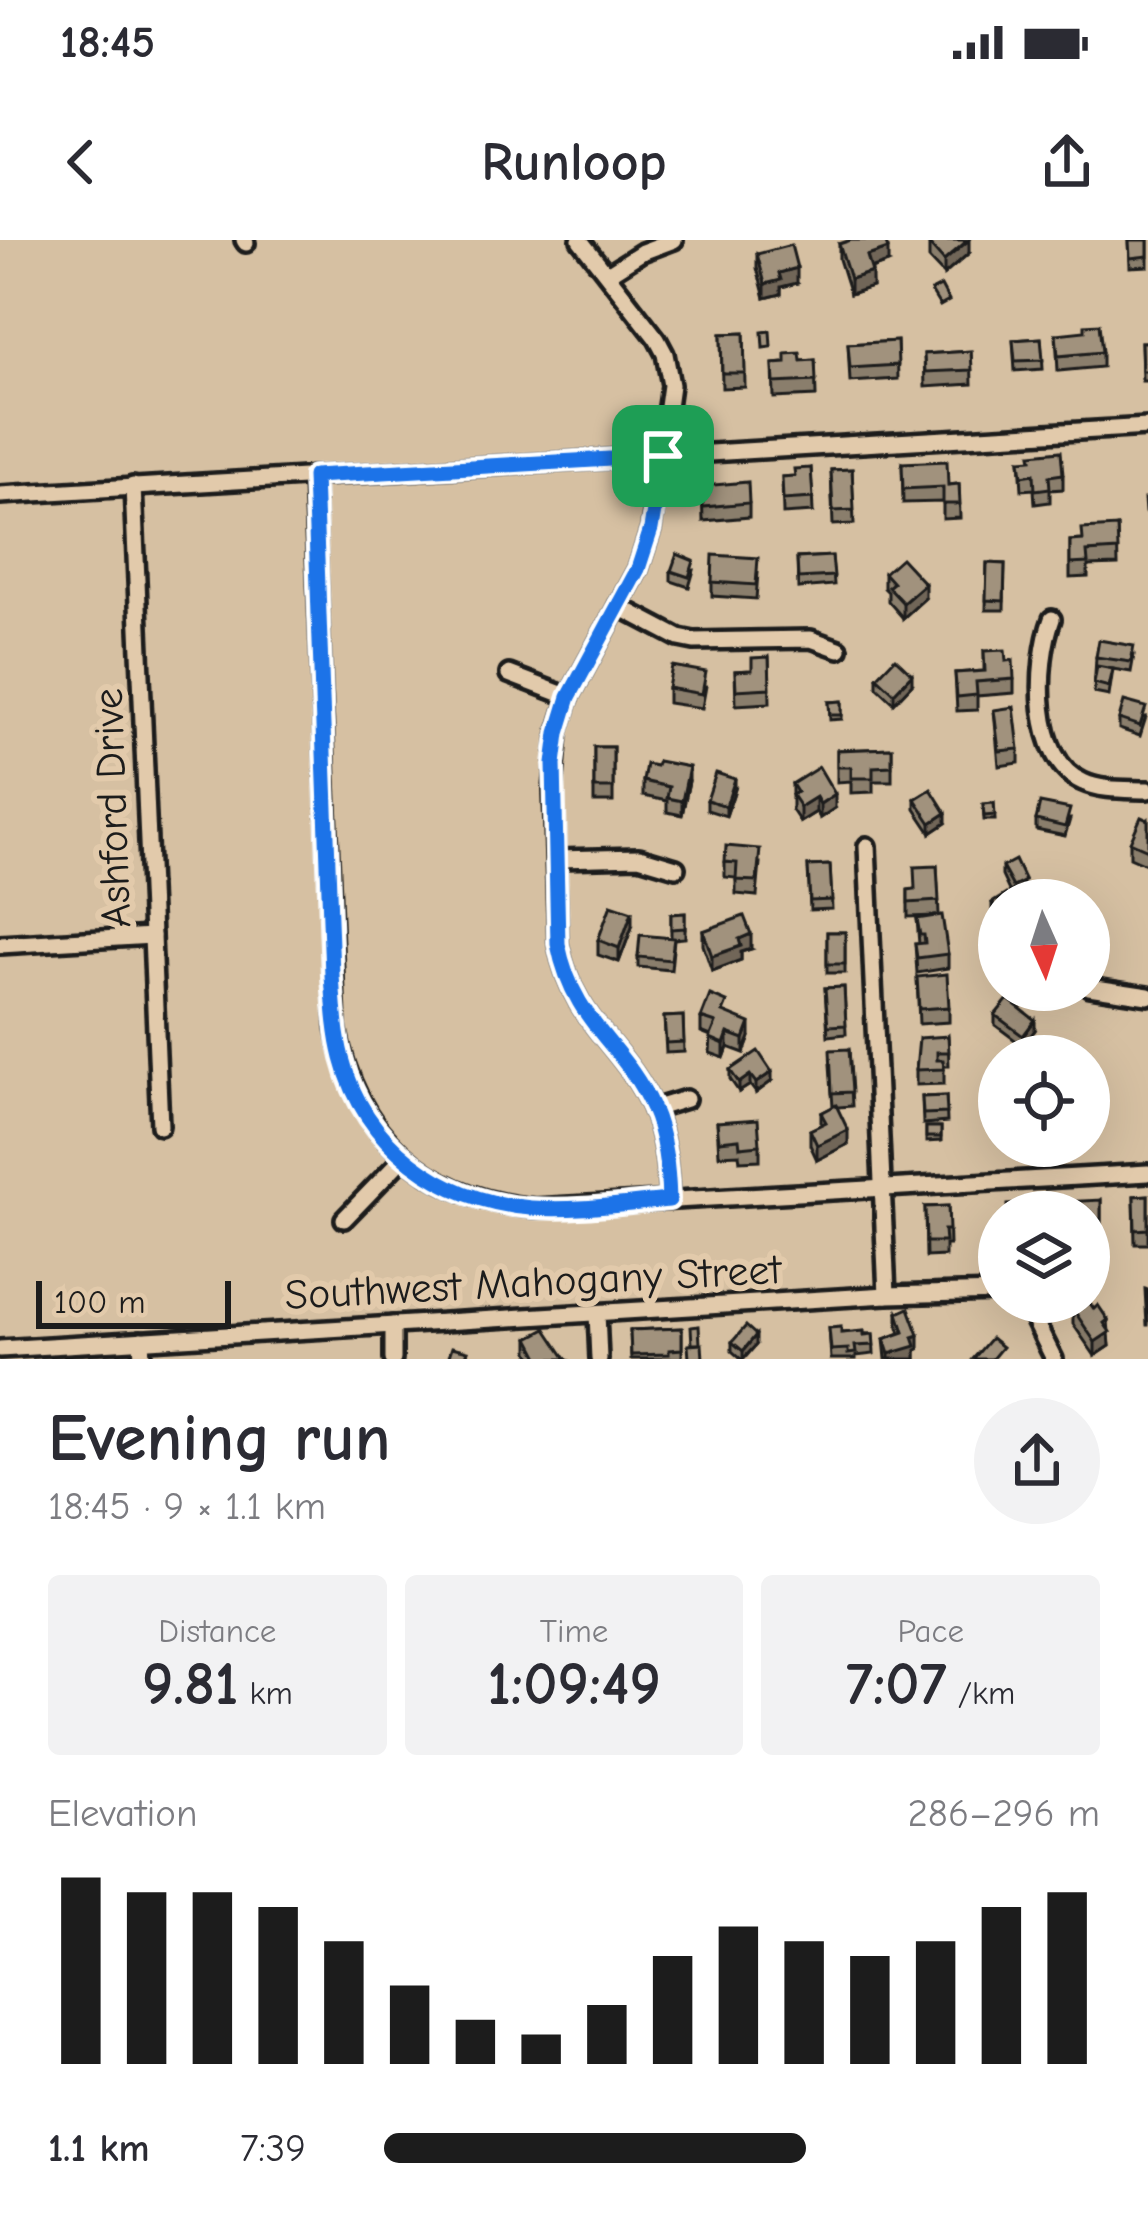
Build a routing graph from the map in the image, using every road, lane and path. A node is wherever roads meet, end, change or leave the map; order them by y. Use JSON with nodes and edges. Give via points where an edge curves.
{"nodes":[{"id":1,"x":580,"y":240,"type":"edge"},
{"id":2,"x":674,"y":240,"type":"edge"},
{"id":3,"x":609,"y":273,"type":"junction"},
{"id":4,"x":1148,"y":427,"type":"edge"},
{"id":5,"x":663,"y":456,"type":"junction"},
{"id":6,"x":314,"y":476,"type":"junction"},
{"id":7,"x":133,"y":486,"type":"junction"},
{"id":8,"x":0,"y":495,"type":"edge"},
{"id":9,"x":618,"y":606,"type":"junction"},
{"id":10,"x":1052,"y":620,"type":"dead end"},
{"id":11,"x":839,"y":649,"type":"dead end"},
{"id":12,"x":508,"y":674,"type":"dead end"},
{"id":13,"x":569,"y":697,"type":"junction"},
{"id":14,"x":1148,"y":790,"type":"edge"},
{"id":15,"x":867,"y":846,"type":"dead end"},
{"id":16,"x":558,"y":859,"type":"junction"},
{"id":17,"x":676,"y":868,"type":"dead end"},
{"id":18,"x":152,"y":936,"type":"junction"},
{"id":19,"x":0,"y":945,"type":"edge"},
{"id":20,"x":1110,"y":990,"type":"edge"},
{"id":21,"x":1148,"y":996,"type":"edge"},
{"id":22,"x":686,"y":1099,"type":"dead end"},
{"id":23,"x":653,"y":1109,"type":"junction"},
{"id":24,"x":160,"y":1126,"type":"dead end"},
{"id":25,"x":403,"y":1158,"type":"junction"},
{"id":26,"x":1148,"y":1173,"type":"edge"},
{"id":27,"x":882,"y":1188,"type":"junction"},
{"id":28,"x":669,"y":1200,"type":"junction"},
{"id":29,"x":344,"y":1219,"type":"dead end"},
{"id":30,"x":978,"y":1293,"type":"edge"},
{"id":31,"x":887,"y":1295,"type":"junction"},
{"id":32,"x":597,"y":1312,"type":"junction"},
{"id":33,"x":1035,"y":1323,"type":"edge"},
{"id":34,"x":393,"y":1325,"type":"junction"},
{"id":35,"x":141,"y":1340,"type":"junction"},
{"id":36,"x":0,"y":1349,"type":"edge"},
{"id":37,"x":142,"y":1359,"type":"edge"},
{"id":38,"x":393,"y":1359,"type":"edge"},
{"id":39,"x":599,"y":1359,"type":"edge"},
{"id":40,"x":1054,"y":1359,"type":"edge"}],
"edges":[{"from":1,"to":3,"type":"street"},
{"from":2,"to":3,"type":"street"},
{"from":3,"to":5,"type":"street","via":[[665,354],[671,385]]},
{"from":4,"to":5,"type":"street"},
{"from":5,"to":6,"type":"street"},
{"from":5,"to":9,"type":"street","via":[[651,529]]},
{"from":6,"to":7,"type":"street"},
{"from":6,"to":25,"type":"street","via":[[336,1027],[358,1099]]},
{"from":7,"to":8,"type":"street"},
{"from":7,"to":18,"type":"street","name":"Ashford Drive"},
{"from":9,"to":11,"type":"street","via":[[694,641],[811,639]]},
{"from":9,"to":13,"type":"street"},
{"from":10,"to":14,"type":"street","via":[[1042,660],[1054,757],[1080,782]]},
{"from":12,"to":13,"type":"street"},
{"from":13,"to":16,"type":"street","via":[[554,764]]},
{"from":15,"to":27,"type":"street"},
{"from":16,"to":17,"type":"street","via":[[639,857]]},
{"from":16,"to":23,"type":"street","via":[[558,944],[570,987]]},
{"from":18,"to":19,"type":"street"},
{"from":18,"to":24,"type":"street","name":"Ashford Drive"},
{"from":20,"to":21,"type":"street"},
{"from":22,"to":23,"type":"street"},
{"from":23,"to":28,"type":"street"},
{"from":25,"to":28,"type":"street","via":[[450,1188],[509,1206]]},
{"from":25,"to":29,"type":"street"},
{"from":26,"to":27,"type":"street"},
{"from":27,"to":28,"type":"street"},
{"from":27,"to":31,"type":"street"},
{"from":30,"to":31,"type":"street","name":"Southwest Mahogany Street"},
{"from":31,"to":32,"type":"street","name":"Southwest Mahogany Street"},
{"from":32,"to":34,"type":"street","name":"Southwest Mahogany Street"},
{"from":32,"to":39,"type":"street"},
{"from":33,"to":40,"type":"street"},
{"from":34,"to":35,"type":"street","name":"Southwest Mahogany Street"},
{"from":34,"to":38,"type":"street"},
{"from":35,"to":36,"type":"street","name":"Southwest Mahogany Street"},
{"from":35,"to":37,"type":"street"}]}
